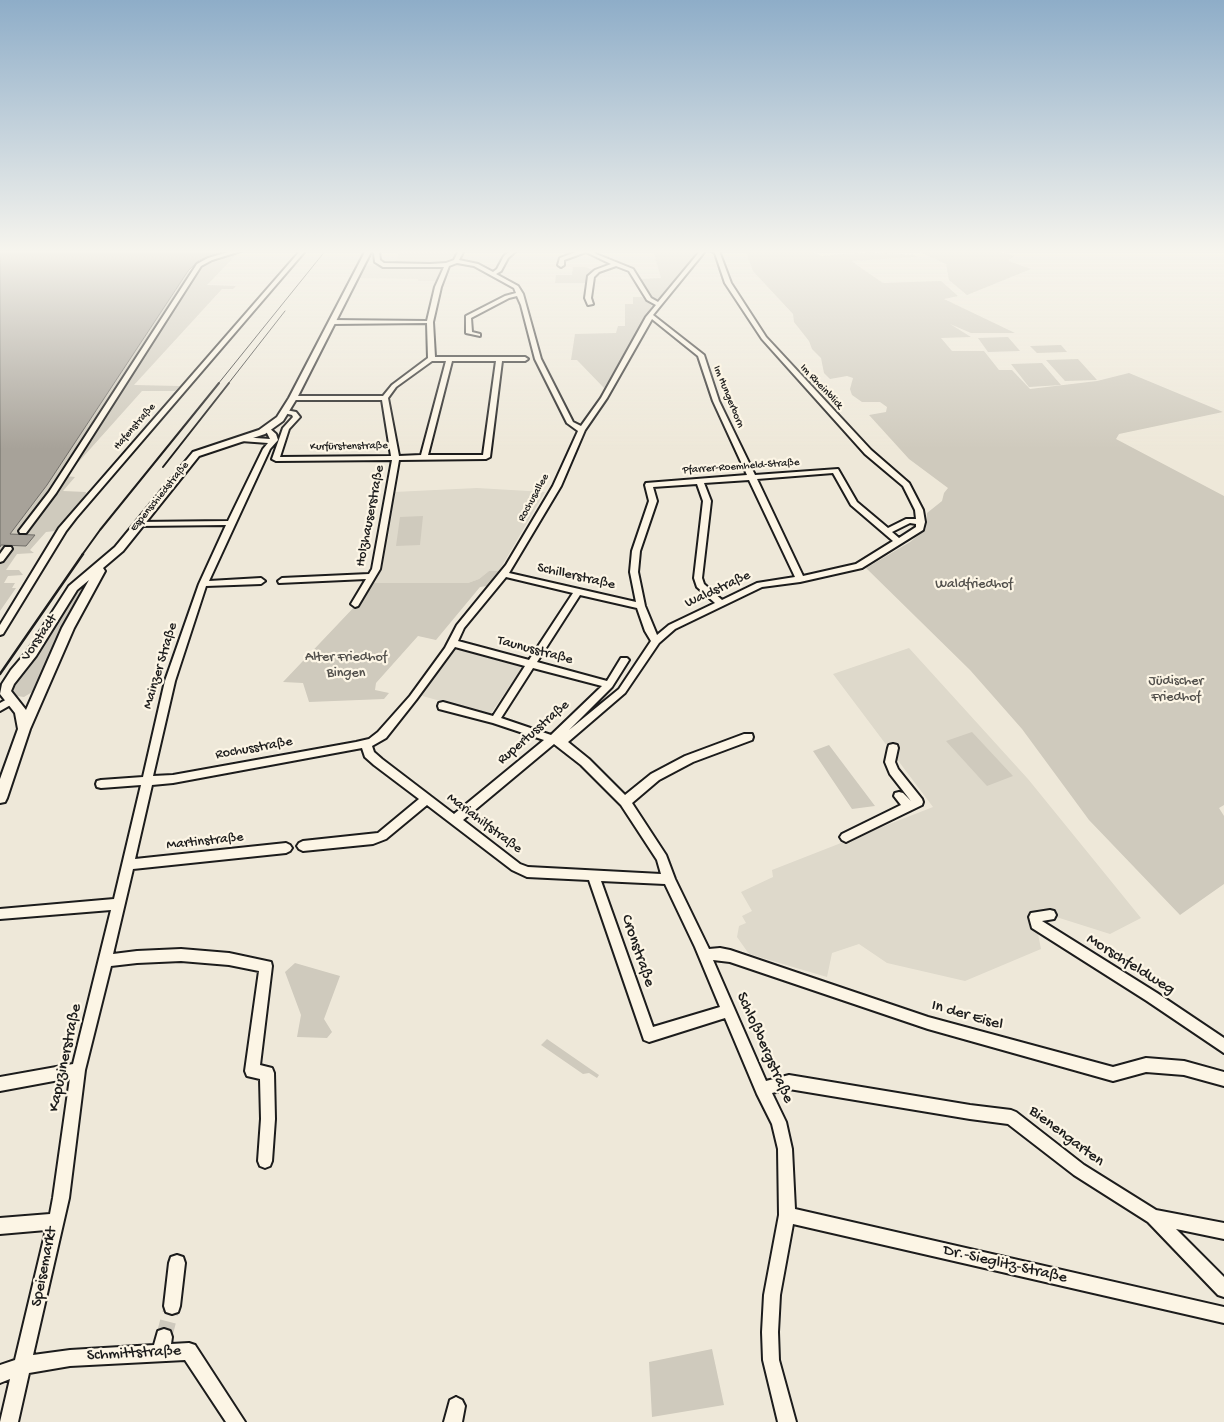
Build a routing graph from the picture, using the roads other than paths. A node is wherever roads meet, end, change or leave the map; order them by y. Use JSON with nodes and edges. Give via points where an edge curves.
{"nodes":[{"id":1,"x":166,"y":316,"type":"edge"},
{"id":2,"x":246,"y":316,"type":"edge"},
{"id":3,"x":335,"y":316,"type":"edge"},
{"id":4,"x":431,"y":316,"type":"edge"},
{"id":5,"x":469,"y":316,"type":"edge"},
{"id":6,"x":526,"y":316,"type":"edge"},
{"id":7,"x":750,"y":316,"type":"edge"},
{"id":8,"x":649,"y":317,"type":"joint"},
{"id":9,"x":332,"y":322,"type":"junction"},
{"id":10,"x":425,"y":322,"type":"dead end"},
{"id":11,"x":478,"y":335,"type":"dead end"},
{"id":12,"x":499,"y":359,"type":"junction"},
{"id":13,"x":525,"y":359,"type":"dead end"},
{"id":14,"x":431,"y":360,"type":"junction"},
{"id":15,"x":449,"y":360,"type":"junction"},
{"id":16,"x":293,"y":398,"type":"junction"},
{"id":17,"x":385,"y":398,"type":"junction"},
{"id":18,"x":286,"y":412,"type":"junction"},
{"id":19,"x":265,"y":430,"type":"junction"},
{"id":20,"x":582,"y":430,"type":"junction"},
{"id":21,"x":241,"y":439,"type":"junction"},
{"id":22,"x":267,"y":445,"type":"junction"},
{"id":23,"x":396,"y":458,"type":"junction"},
{"id":24,"x":424,"y":458,"type":"junction"},
{"id":25,"x":752,"y":478,"type":"junction"},
{"id":26,"x":700,"y":482,"type":"junction"},
{"id":27,"x":921,"y":522,"type":"junction"},
{"id":28,"x":231,"y":523,"type":"junction"},
{"id":29,"x":138,"y":524,"type":"junction"},
{"id":30,"x":887,"y":531,"type":"junction"},
{"id":31,"x":24,"y":532,"type":"dead end"},
{"id":32,"x":898,"y":541,"type":"junction"},
{"id":33,"x":8,"y":549,"type":"dead end"},
{"id":34,"x":119,"y":549,"type":"joint"},
{"id":35,"x":0,"y":559,"type":"edge"},
{"id":36,"x":109,"y":559,"type":"junction"},
{"id":37,"x":504,"y":574,"type":"junction"},
{"id":38,"x":373,"y":576,"type":"junction"},
{"id":39,"x":800,"y":579,"type":"junction"},
{"id":40,"x":282,"y":581,"type":"dead end"},
{"id":41,"x":261,"y":582,"type":"dead end"},
{"id":42,"x":204,"y":584,"type":"junction"},
{"id":43,"x":90,"y":586,"type":"junction"},
{"id":44,"x":73,"y":588,"type":"junction"},
{"id":45,"x":577,"y":593,"type":"junction"},
{"id":46,"x":720,"y":603,"type":"junction"},
{"id":47,"x":356,"y":604,"type":"dead end"},
{"id":48,"x":641,"y":606,"type":"junction"},
{"id":49,"x":0,"y":632,"type":"edge"},
{"id":50,"x":656,"y":641,"type":"junction"},
{"id":51,"x":453,"y":643,"type":"junction"},
{"id":52,"x":624,"y":660,"type":"dead end"},
{"id":53,"x":532,"y":664,"type":"junction"},
{"id":54,"x":609,"y":685,"type":"junction"},
{"id":55,"x":42,"y":689,"type":"junction"},
{"id":56,"x":6,"y":704,"type":"edge"},
{"id":57,"x":443,"y":706,"type":"dead end"},
{"id":58,"x":496,"y":720,"type":"junction"},
{"id":59,"x":24,"y":729,"type":"junction"},
{"id":60,"x":748,"y":737,"type":"dead end"},
{"id":61,"x":557,"y":740,"type":"junction"},
{"id":62,"x":366,"y":743,"type":"junction"},
{"id":63,"x":893,"y":748,"type":"dead end"},
{"id":64,"x":146,"y":780,"type":"junction"},
{"id":65,"x":101,"y":784,"type":"dead end"},
{"id":66,"x":899,"y":796,"type":"dead end"},
{"id":67,"x":0,"y":798,"type":"edge"},
{"id":68,"x":425,"y":800,"type":"junction"},
{"id":69,"x":625,"y":802,"type":"junction"},
{"id":70,"x":910,"y":806,"type":"junction"},
{"id":71,"x":455,"y":820,"type":"junction"},
{"id":72,"x":846,"y":837,"type":"dead end"},
{"id":73,"x":303,"y":846,"type":"dead end"},
{"id":74,"x":286,"y":848,"type":"dead end"},
{"id":75,"x":128,"y":865,"type":"junction"},
{"id":76,"x":594,"y":877,"type":"junction"},
{"id":77,"x":669,"y":879,"type":"junction"},
{"id":78,"x":119,"y":904,"type":"junction"},
{"id":79,"x":0,"y":914,"type":"edge"},
{"id":80,"x":1050,"y":915,"type":"dead end"},
{"id":81,"x":705,"y":955,"type":"junction"},
{"id":82,"x":106,"y":961,"type":"junction"},
{"id":83,"x":728,"y":1011,"type":"junction"},
{"id":84,"x":1224,"y":1046,"type":"edge"},
{"id":85,"x":78,"y":1070,"type":"junction"},
{"id":86,"x":1224,"y":1079,"type":"edge"},
{"id":87,"x":0,"y":1084,"type":"edge"},
{"id":88,"x":762,"y":1089,"type":"junction"},
{"id":89,"x":265,"y":1161,"type":"dead end"},
{"id":90,"x":787,"y":1215,"type":"junction"},
{"id":91,"x":1153,"y":1217,"type":"junction"},
{"id":92,"x":56,"y":1221,"type":"junction"},
{"id":93,"x":0,"y":1226,"type":"edge"},
{"id":94,"x":1224,"y":1231,"type":"edge"},
{"id":95,"x":177,"y":1263,"type":"dead end"},
{"id":96,"x":1224,"y":1289,"type":"edge"},
{"id":97,"x":172,"y":1306,"type":"tunnel mouth"},
{"id":98,"x":1224,"y":1315,"type":"edge"},
{"id":99,"x":24,"y":1365,"type":"junction"},
{"id":100,"x":0,"y":1374,"type":"edge"},
{"id":101,"x":9,"y":1422,"type":"edge"},
{"id":102,"x":236,"y":1422,"type":"edge"},
{"id":103,"x":787,"y":1422,"type":"edge"}],
"edges":[{"from":1,"to":31,"type":"street"},
{"from":2,"to":49,"type":"street","name":"Hafenstraße","via":[[67,523]]},
{"from":3,"to":9,"type":"main road"},
{"from":4,"to":14,"type":"street"},
{"from":5,"to":11,"type":"street","via":[[469,333]]},
{"from":6,"to":20,"type":"street","via":[[538,359],[570,423]]},
{"from":7,"to":27,"type":"street","name":"Im Rheinblick","via":[[764,338],[868,452],[906,485],[915,500]]},
{"from":8,"to":20,"type":"street","name":"Rochusallee","via":[[604,398]]},
{"from":8,"to":25,"type":"street","name":"Im Hungerborn","via":[[700,356],[716,401]]},
{"from":9,"to":10,"type":"street"},
{"from":9,"to":16,"type":"main road"},
{"from":12,"to":13,"type":"street"},
{"from":12,"to":15,"type":"street"},
{"from":12,"to":24,"type":"street","name":"Kurfürstenstraße","via":[[486,457]]},
{"from":14,"to":15,"type":"street"},
{"from":14,"to":17,"type":"street","via":[[394,386]]},
{"from":15,"to":24,"type":"street"},
{"from":16,"to":17,"type":"street"},
{"from":16,"to":18,"type":"main road"},
{"from":17,"to":23,"type":"street"},
{"from":18,"to":19,"type":"main road"},
{"from":18,"to":23,"type":"street","name":"Kurfürstenstraße","via":[[297,417],[286,428],[276,459]]},
{"from":19,"to":21,"type":"main road","name":"Espenschiedstraße"},
{"from":19,"to":22,"type":"street","name":"Mainzer Straße","via":[[272,434],[274,440]]},
{"from":20,"to":37,"type":"street","name":"Rochusallee","via":[[557,486]]},
{"from":21,"to":22,"type":"street"},
{"from":21,"to":29,"type":"main road","name":"Espenschiedstraße","via":[[196,454]]},
{"from":22,"to":28,"type":"street","name":"Mainzer Straße"},
{"from":23,"to":24,"type":"street","name":"Kurfürstenstraße"},
{"from":23,"to":38,"type":"street","name":"Holzhauserstraße"},
{"from":25,"to":26,"type":"street","name":"Pfarrer-Roemheld-Straße"},
{"from":25,"to":30,"type":"street","name":"Pfarrer-Roemheld-Straße","via":[[835,471],[854,503]]},
{"from":25,"to":39,"type":"street","name":"Im Hungerborn"},
{"from":26,"to":46,"type":"street","via":[[706,501],[698,578],[700,585]]},
{"from":26,"to":48,"type":"street","name":"Pfarrer-Roemheld-Straße","via":[[649,485],[653,501],[636,551],[634,572]]},
{"from":27,"to":30,"type":"street","via":[[909,521]]},
{"from":27,"to":32,"type":"street","name":"Waldstraße","via":[[920,528]]},
{"from":28,"to":29,"type":"street"},
{"from":28,"to":42,"type":"street","name":"Mainzer Straße"},
{"from":29,"to":34,"type":"main road","name":"Espenschiedstraße"},
{"from":30,"to":32,"type":"street"},
{"from":32,"to":39,"type":"street","name":"Waldstraße","via":[[859,566]]},
{"from":33,"to":35,"type":"street"},
{"from":34,"to":36,"type":"main road","name":"Vorstadt"},
{"from":36,"to":43,"type":"main road","name":"Vorstadt"},
{"from":36,"to":44,"type":"main road","name":"Vorstadt"},
{"from":37,"to":45,"type":"street","name":"Schillerstraße"},
{"from":37,"to":51,"type":"street","name":"Rochusallee","via":[[460,627]]},
{"from":38,"to":40,"type":"street"},
{"from":38,"to":47,"type":"street","name":"Holzhauserstraße"},
{"from":39,"to":46,"type":"street","name":"Waldstraße","via":[[760,585]]},
{"from":41,"to":42,"type":"street"},
{"from":42,"to":64,"type":"street","name":"Mainzer Straße","via":[[170,681]]},
{"from":43,"to":44,"type":"main road","via":[[85,584]]},
{"from":43,"to":55,"type":"main road","name":"Vorstadt"},
{"from":44,"to":56,"type":"main road","name":"Vorstadt","via":[[32,654],[8,684]]},
{"from":45,"to":48,"type":"street","name":"Schillerstraße"},
{"from":45,"to":53,"type":"street"},
{"from":46,"to":50,"type":"street","name":"Waldstraße","via":[[672,627]]},
{"from":48,"to":50,"type":"street"},
{"from":50,"to":61,"type":"street","name":"Waldstraße","via":[[622,691]]},
{"from":51,"to":53,"type":"street","name":"Taunusstraße"},
{"from":51,"to":62,"type":"street","name":"Rochusallee","via":[[387,730],[378,739]]},
{"from":52,"to":54,"type":"street","name":"Rupertusstraße"},
{"from":53,"to":54,"type":"street","name":"Taunusstraße"},
{"from":53,"to":58,"type":"street"},
{"from":54,"to":61,"type":"street","name":"Rupertusstraße"},
{"from":55,"to":56,"type":"main road","via":[[33,698]]},
{"from":55,"to":59,"type":"main road","name":"Vorstadt"},
{"from":56,"to":59,"type":"main road","name":"Vorstadt","via":[[21,712]]},
{"from":57,"to":58,"type":"street"},
{"from":58,"to":61,"type":"street"},
{"from":59,"to":67,"type":"main road","name":"Vorstadt"},
{"from":60,"to":69,"type":"street","via":[[689,759],[655,777]]},
{"from":61,"to":69,"type":"street","name":"Schloßbergstraße","via":[[585,762]]},
{"from":61,"to":71,"type":"street","name":"Rupertusstraße"},
{"from":62,"to":64,"type":"street","name":"Rochusstraße","via":[[173,779]]},
{"from":62,"to":68,"type":"street","name":"Mariahilfstraße","via":[[369,754]]},
{"from":63,"to":70,"type":"street","via":[[890,762],[894,771],[918,802]]},
{"from":64,"to":65,"type":"street","name":"Rochusstraße"},
{"from":64,"to":75,"type":"street","name":"Mainzer Straße"},
{"from":66,"to":70,"type":"street"},
{"from":68,"to":71,"type":"street","name":"Mariahilfstraße"},
{"from":68,"to":73,"type":"street","via":[[382,836]]},
{"from":69,"to":77,"type":"street","name":"Schloßbergstraße","via":[[662,858]]},
{"from":70,"to":72,"type":"street"},
{"from":71,"to":76,"type":"street","name":"Mariahilfstraße","via":[[527,872]]},
{"from":74,"to":75,"type":"street","name":"Martinstraße"},
{"from":75,"to":78,"type":"street","name":"Mainzer Straße"},
{"from":76,"to":77,"type":"street","name":"Mariahilfstraße"},
{"from":76,"to":83,"type":"street","name":"Cronstraße","via":[[648,1036]]},
{"from":77,"to":81,"type":"street","name":"Schloßbergstraße"},
{"from":78,"to":79,"type":"street"},
{"from":78,"to":82,"type":"street","name":"Kapuzinerstraße"},
{"from":80,"to":84,"type":"street","name":"Morschfeldweg","via":[[1035,916],[1036,924]]},
{"from":81,"to":83,"type":"street","name":"Schloßbergstraße"},
{"from":81,"to":86,"type":"street","name":"In der Eisel","via":[[730,956],[928,1023],[1113,1074],[1146,1065],[1184,1068]]},
{"from":82,"to":85,"type":"street","name":"Kapuzinerstraße"},
{"from":82,"to":89,"type":"street","via":[[181,955],[266,966],[252,1071],[267,1074]]},
{"from":83,"to":88,"type":"street","name":"Schloßbergstraße"},
{"from":85,"to":87,"type":"street"},
{"from":85,"to":92,"type":"street","name":"Kapuzinerstraße"},
{"from":88,"to":90,"type":"street","name":"Schloßbergstraße","via":[[779,1122],[785,1149]]},
{"from":88,"to":91,"type":"street","name":"Bienengarten","via":[[790,1082],[1011,1117],[1079,1170]]},
{"from":90,"to":98,"type":"street","name":"Dr.-Sieglitz-Straße"},
{"from":90,"to":103,"type":"street","name":"Schloßbergstraße","via":[[772,1296],[770,1332],[771,1360]]},
{"from":91,"to":94,"type":"street"},
{"from":91,"to":96,"type":"street","name":"Bienengarten"},
{"from":92,"to":93,"type":"street","name":"Speisemarkt"},
{"from":92,"to":99,"type":"street","name":"Speisemarkt"},
{"from":95,"to":97,"type":"street"},
{"from":99,"to":100,"type":"street","name":"Schmittstraße"},
{"from":99,"to":101,"type":"street","name":"Speisemarkt"},
{"from":99,"to":102,"type":"street","name":"Schmittstraße","via":[[162,1345],[189,1351]]}]}
